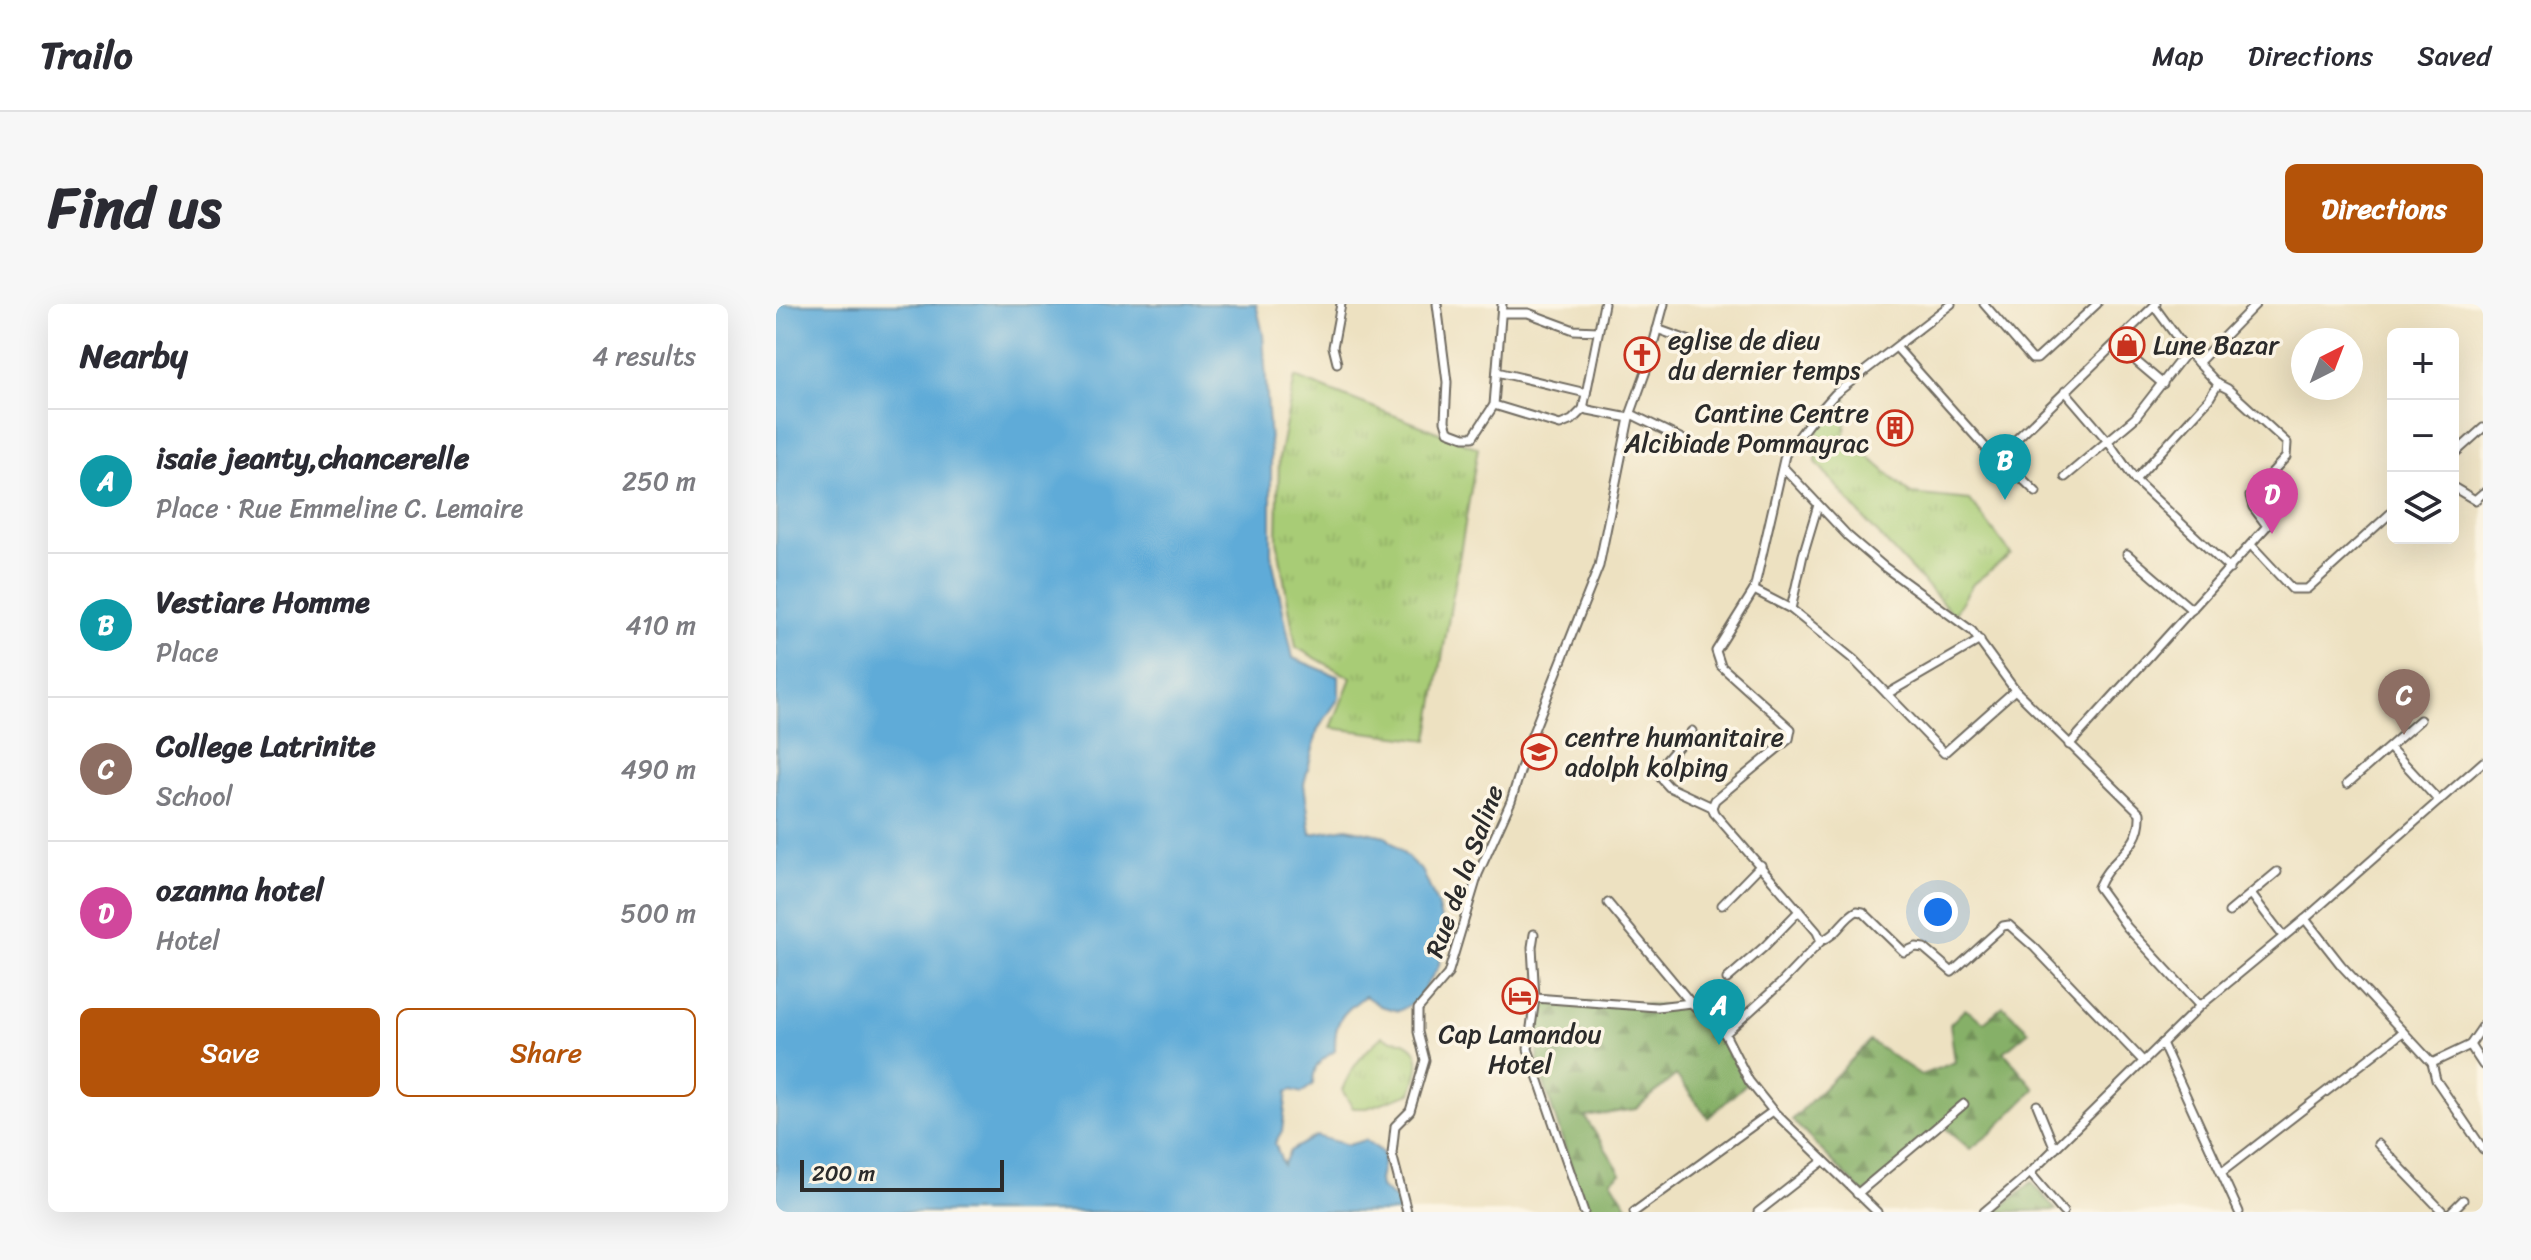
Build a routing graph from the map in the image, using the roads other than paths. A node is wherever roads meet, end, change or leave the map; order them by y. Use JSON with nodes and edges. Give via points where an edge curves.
{"nodes":[{"id":1,"x":1341,"y":304,"type":"edge"},
{"id":2,"x":1437,"y":304,"type":"edge"},
{"id":3,"x":1604,"y":304,"type":"edge"},
{"id":4,"x":1664,"y":304,"type":"edge"},
{"id":5,"x":1951,"y":304,"type":"edge"},
{"id":6,"x":1984,"y":304,"type":"edge"},
{"id":7,"x":2097,"y":304,"type":"edge"},
{"id":8,"x":2256,"y":304,"type":"edge"},
{"id":9,"x":2155,"y":305,"type":"edge"},
{"id":10,"x":1940,"y":307,"type":"edge"},
{"id":11,"x":1502,"y":309,"type":"edge"},
{"id":12,"x":1657,"y":329,"type":"junction"},
{"id":13,"x":1598,"y":331,"type":"junction"},
{"id":14,"x":2118,"y":340,"type":"junction"},
{"id":15,"x":1701,"y":345,"type":"dead end"},
{"id":16,"x":1897,"y":348,"type":"junction"},
{"id":17,"x":2187,"y":351,"type":"junction"},
{"id":18,"x":1337,"y":363,"type":"dead end"},
{"id":19,"x":2198,"y":363,"type":"junction"},
{"id":20,"x":1497,"y":372,"type":"junction"},
{"id":21,"x":2163,"y":384,"type":"junction"},
{"id":22,"x":2218,"y":384,"type":"junction"},
{"id":23,"x":2065,"y":391,"type":"junction"},
{"id":24,"x":1586,"y":393,"type":"junction"},
{"id":25,"x":1494,"y":405,"type":"junction"},
{"id":26,"x":1583,"y":409,"type":"junction"},
{"id":27,"x":1630,"y":416,"type":"junction"},
{"id":28,"x":2483,"y":428,"type":"edge"},
{"id":29,"x":1682,"y":439,"type":"dead end"},
{"id":30,"x":2107,"y":440,"type":"junction"},
{"id":31,"x":2459,"y":450,"type":"edge"},
{"id":32,"x":1999,"y":456,"type":"junction"},
{"id":33,"x":1783,"y":467,"type":"junction"},
{"id":34,"x":2065,"y":477,"type":"dead end"},
{"id":35,"x":2135,"y":480,"type":"junction"},
{"id":36,"x":2459,"y":491,"type":"edge"},
{"id":37,"x":2036,"y":492,"type":"dead end"},
{"id":38,"x":2483,"y":493,"type":"edge"},
{"id":39,"x":1818,"y":505,"type":"junction"},
{"id":40,"x":2387,"y":516,"type":"edge"},
{"id":41,"x":2251,"y":545,"type":"junction"},
{"id":42,"x":2127,"y":554,"type":"dead end"},
{"id":43,"x":2230,"y":569,"type":"junction"},
{"id":44,"x":1754,"y":590,"type":"junction"},
{"id":45,"x":1791,"y":609,"type":"junction"},
{"id":46,"x":2192,"y":610,"type":"junction"},
{"id":47,"x":1980,"y":640,"type":"junction"},
{"id":48,"x":2015,"y":690,"type":"junction"},
{"id":49,"x":1887,"y":694,"type":"junction"},
{"id":50,"x":2420,"y":720,"type":"dead end"},
{"id":51,"x":1692,"y":731,"type":"dead end"},
{"id":52,"x":2069,"y":745,"type":"junction"},
{"id":53,"x":2390,"y":748,"type":"junction"},
{"id":54,"x":2483,"y":762,"type":"edge"},
{"id":55,"x":2347,"y":784,"type":"dead end"},
{"id":56,"x":2439,"y":801,"type":"junction"},
{"id":57,"x":1712,"y":807,"type":"junction"},
{"id":58,"x":1761,"y":865,"type":"junction"},
{"id":59,"x":2277,"y":872,"type":"dead end"},
{"id":60,"x":2251,"y":894,"type":"junction"},
{"id":61,"x":1608,"y":903,"type":"dead end"},
{"id":62,"x":1722,"y":905,"type":"dead end"},
{"id":63,"x":1799,"y":911,"type":"junction"},
{"id":64,"x":2229,"y":912,"type":"dead end"},
{"id":65,"x":2305,"y":919,"type":"junction"},
{"id":66,"x":1534,"y":934,"type":"dead end"},
{"id":67,"x":2283,"y":936,"type":"junction"},
{"id":68,"x":1821,"y":941,"type":"junction"},
{"id":69,"x":1727,"y":979,"type":"dead end"},
{"id":70,"x":1535,"y":998,"type":"junction"},
{"id":71,"x":1691,"y":1003,"type":"junction"},
{"id":72,"x":2200,"y":1006,"type":"junction"},
{"id":73,"x":2483,"y":1026,"type":"edge"},
{"id":74,"x":2403,"y":1032,"type":"junction"},
{"id":75,"x":1725,"y":1034,"type":"junction"},
{"id":76,"x":2162,"y":1043,"type":"junction"},
{"id":77,"x":2470,"y":1045,"type":"junction"},
{"id":78,"x":2143,"y":1061,"type":"junction"},
{"id":79,"x":2432,"y":1063,"type":"junction"},
{"id":80,"x":2483,"y":1065,"type":"edge"},
{"id":81,"x":1964,"y":1104,"type":"dead end"},
{"id":82,"x":2037,"y":1105,"type":"dead end"},
{"id":83,"x":1773,"y":1111,"type":"junction"},
{"id":84,"x":2378,"y":1144,"type":"dead end"},
{"id":85,"x":2055,"y":1149,"type":"junction"},
{"id":86,"x":2483,"y":1149,"type":"edge"},
{"id":87,"x":1823,"y":1161,"type":"junction"},
{"id":88,"x":2222,"y":1172,"type":"junction"},
{"id":89,"x":2030,"y":1173,"type":"junction"},
{"id":90,"x":1857,"y":1194,"type":"junction"},
{"id":91,"x":2463,"y":1200,"type":"dead end"},
{"id":92,"x":1407,"y":1212,"type":"edge"},
{"id":93,"x":1584,"y":1212,"type":"edge"},
{"id":94,"x":1634,"y":1212,"type":"edge"},
{"id":95,"x":1758,"y":1212,"type":"edge"},
{"id":96,"x":1877,"y":1212,"type":"edge"},
{"id":97,"x":1984,"y":1212,"type":"edge"},
{"id":98,"x":2063,"y":1212,"type":"edge"},
{"id":99,"x":2239,"y":1212,"type":"edge"},
{"id":100,"x":2443,"y":1212,"type":"edge"},
{"id":101,"x":2451,"y":1212,"type":"edge"}],
"edges":[{"from":1,"to":18,"type":"street","via":[[1333,347]]},
{"from":2,"to":25,"type":"street","via":[[1448,431],[1473,437]]},
{"from":3,"to":13,"type":"street"},
{"from":4,"to":12,"type":"street","name":"Rue de la Saline"},
{"from":5,"to":10,"type":"street"},
{"from":6,"to":7,"type":"street","via":[[2037,359]]},
{"from":8,"to":19,"type":"street"},
{"from":9,"to":14,"type":"street"},
{"from":9,"to":17,"type":"street"},
{"from":10,"to":16,"type":"street"},
{"from":11,"to":13,"type":"street","via":[[1574,330]]},
{"from":11,"to":20,"type":"street"},
{"from":12,"to":15,"type":"street"},
{"from":12,"to":27,"type":"street","name":"Rue de la Saline"},
{"from":13,"to":24,"type":"street"},
{"from":14,"to":21,"type":"street"},
{"from":14,"to":23,"type":"street"},
{"from":16,"to":32,"type":"street","via":[[1994,457]]},
{"from":16,"to":33,"type":"street","via":[[1826,403],[1785,455]]},
{"from":17,"to":19,"type":"street"},
{"from":17,"to":21,"type":"street"},
{"from":19,"to":22,"type":"street"},
{"from":20,"to":24,"type":"street"},
{"from":20,"to":25,"type":"street"},
{"from":21,"to":30,"type":"street","via":[[2135,418]]},
{"from":22,"to":35,"type":"street"},
{"from":22,"to":41,"type":"street","via":[[2287,443],[2286,457],[2250,496],[2267,526]]},
{"from":23,"to":30,"type":"street"},
{"from":23,"to":32,"type":"street"},
{"from":24,"to":26,"type":"street"},
{"from":25,"to":26,"type":"street","via":[[1560,425]]},
{"from":26,"to":27,"type":"street"},
{"from":27,"to":29,"type":"street"},
{"from":27,"to":92,"type":"street","name":"Rue de la Saline","via":[[1599,566],[1511,801],[1478,874],[1448,974],[1418,1009],[1425,1060],[1410,1111],[1395,1126],[1392,1154]]},
{"from":28,"to":31,"type":"street"},
{"from":30,"to":34,"type":"street"},
{"from":30,"to":35,"type":"street"},
{"from":32,"to":37,"type":"street"},
{"from":33,"to":39,"type":"street"},
{"from":33,"to":44,"type":"street"},
{"from":35,"to":43,"type":"street"},
{"from":36,"to":38,"type":"street","via":[[2475,500]]},
{"from":39,"to":45,"type":"street"},
{"from":39,"to":47,"type":"street","via":[[1883,566]]},
{"from":40,"to":41,"type":"street","via":[[2307,589],[2292,589]]},
{"from":41,"to":43,"type":"street"},
{"from":42,"to":46,"type":"street"},
{"from":43,"to":46,"type":"street"},
{"from":44,"to":45,"type":"street"},
{"from":44,"to":57,"type":"street","via":[[1716,651],[1717,658],[1789,724],[1789,739]]},
{"from":45,"to":49,"type":"street"},
{"from":46,"to":52,"type":"street"},
{"from":47,"to":48,"type":"street"},
{"from":47,"to":49,"type":"street"},
{"from":48,"to":49,"type":"street","via":[[1944,753]]},
{"from":48,"to":52,"type":"street"},
{"from":50,"to":53,"type":"street"},
{"from":51,"to":57,"type":"street","via":[[1662,765],[1659,776],[1669,787]]},
{"from":52,"to":72,"type":"street","via":[[2140,813],[2141,828],[2133,844],[2098,887],[2127,927]]},
{"from":53,"to":55,"type":"street"},
{"from":53,"to":56,"type":"street"},
{"from":54,"to":56,"type":"street"},
{"from":56,"to":65,"type":"street"},
{"from":57,"to":58,"type":"street"},
{"from":58,"to":62,"type":"street"},
{"from":58,"to":63,"type":"street"},
{"from":59,"to":60,"type":"street"},
{"from":60,"to":64,"type":"street"},
{"from":60,"to":67,"type":"street"},
{"from":61,"to":71,"type":"street"},
{"from":63,"to":68,"type":"street"},
{"from":63,"to":69,"type":"street"},
{"from":65,"to":67,"type":"street"},
{"from":65,"to":74,"type":"street"},
{"from":66,"to":70,"type":"street"},
{"from":67,"to":72,"type":"street"},
{"from":68,"to":75,"type":"street"},
{"from":68,"to":78,"type":"street","via":[[1833,937],[1851,914],[1863,912],[1904,952],[1924,948],[1952,972],[2009,925]]},
{"from":70,"to":71,"type":"street","via":[[1657,1007]]},
{"from":70,"to":93,"type":"street","via":[[1528,1049]]},
{"from":71,"to":75,"type":"street"},
{"from":72,"to":76,"type":"street"},
{"from":73,"to":77,"type":"street"},
{"from":74,"to":79,"type":"street"},
{"from":74,"to":88,"type":"street"},
{"from":75,"to":83,"type":"street","via":[[1749,1081]]},
{"from":76,"to":78,"type":"street"},
{"from":76,"to":88,"type":"street"},
{"from":77,"to":79,"type":"street"},
{"from":77,"to":80,"type":"street"},
{"from":78,"to":85,"type":"street"},
{"from":79,"to":86,"type":"street","via":[[2436,1080]]},
{"from":81,"to":90,"type":"street"},
{"from":82,"to":85,"type":"street"},
{"from":83,"to":87,"type":"street"},
{"from":83,"to":94,"type":"street"},
{"from":84,"to":100,"type":"street"},
{"from":85,"to":89,"type":"street"},
{"from":87,"to":90,"type":"street"},
{"from":87,"to":95,"type":"street"},
{"from":88,"to":99,"type":"street"},
{"from":89,"to":97,"type":"street"},
{"from":89,"to":98,"type":"street"},
{"from":90,"to":96,"type":"street"},
{"from":91,"to":101,"type":"street"}]}
